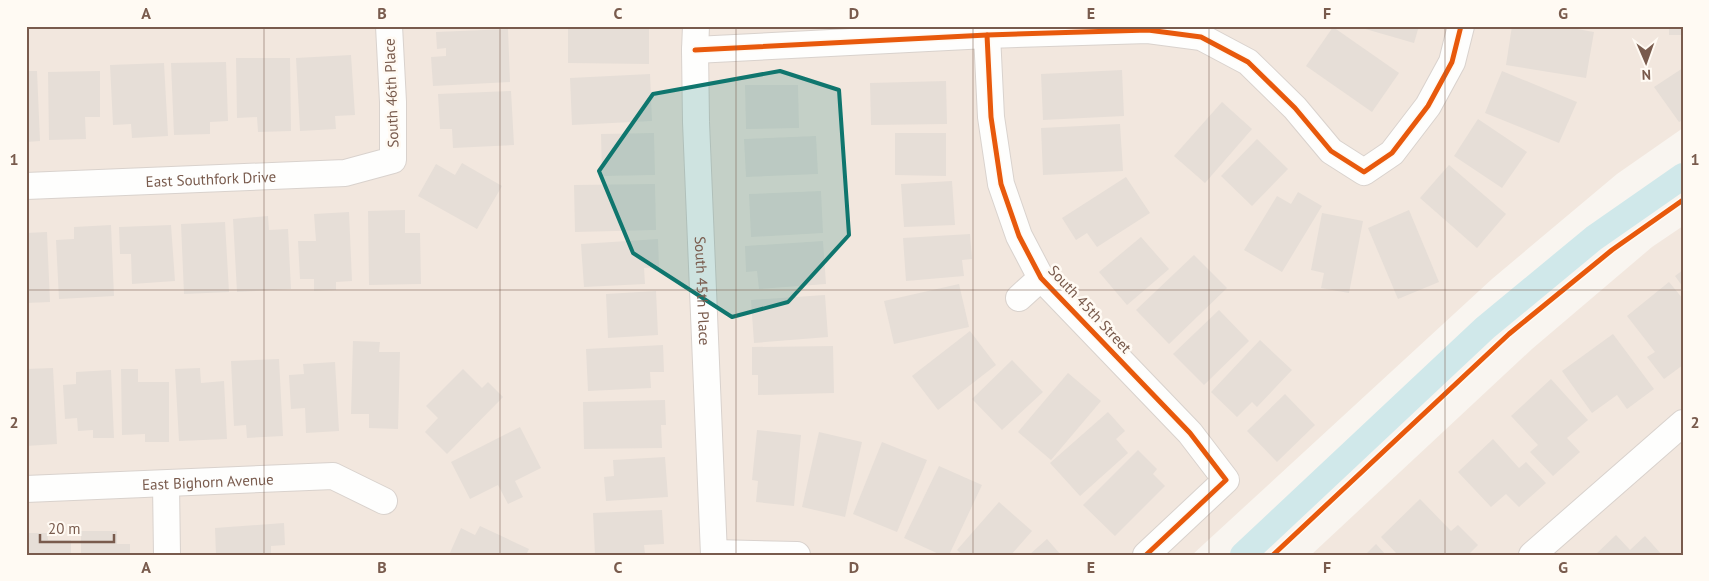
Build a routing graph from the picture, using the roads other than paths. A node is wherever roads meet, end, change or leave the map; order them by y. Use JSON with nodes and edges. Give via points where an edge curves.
{"nodes":[{"id":1,"x":389,"y":26,"type":"edge"},
{"id":2,"x":1461,"y":26,"type":"edge"},
{"id":3,"x":987,"y":35,"type":"junction"},
{"id":4,"x":696,"y":38,"type":"edge"},
{"id":5,"x":393,"y":160,"type":"joint"},
{"id":6,"x":26,"y":186,"type":"edge"},
{"id":7,"x":1042,"y":278,"type":"junction"},
{"id":8,"x":1019,"y":298,"type":"dead end"},
{"id":9,"x":1683,"y":423,"type":"edge"},
{"id":10,"x":166,"y":484,"type":"junction"},
{"id":11,"x":26,"y":489,"type":"edge"},
{"id":12,"x":384,"y":501,"type":"dead end"},
{"id":13,"x":714,"y":554,"type":"edge"},
{"id":14,"x":167,"y":555,"type":"edge"},
{"id":15,"x":797,"y":555,"type":"edge"},
{"id":16,"x":1146,"y":555,"type":"edge"},
{"id":17,"x":1532,"y":555,"type":"edge"}],
"edges":[{"from":1,"to":5,"type":"street","name":"South 46th Place"},
{"from":2,"to":3,"type":"street","via":[[1452,62],[1428,106],[1392,153],[1364,172],[1331,150],[1295,108],[1248,62],[1201,37],[1148,30]]},
{"from":3,"to":4,"type":"street"},
{"from":3,"to":7,"type":"street","name":"South 45th Street","via":[[991,117],[1001,184],[1019,236]]},
{"from":4,"to":13,"type":"street","name":"South 45th Place"},
{"from":5,"to":6,"type":"street","name":"East Southfork Drive","via":[[345,174]]},
{"from":7,"to":8,"type":"street","name":"South 45th Street"},
{"from":7,"to":16,"type":"street","name":"South 45th Street","via":[[1190,432],[1226,480]]},
{"from":9,"to":17,"type":"street"},
{"from":10,"to":11,"type":"street","name":"East Bighorn Avenue"},
{"from":10,"to":12,"type":"street","name":"East Bighorn Avenue","via":[[333,476]]},
{"from":10,"to":14,"type":"street"},
{"from":13,"to":15,"type":"street"}]}
